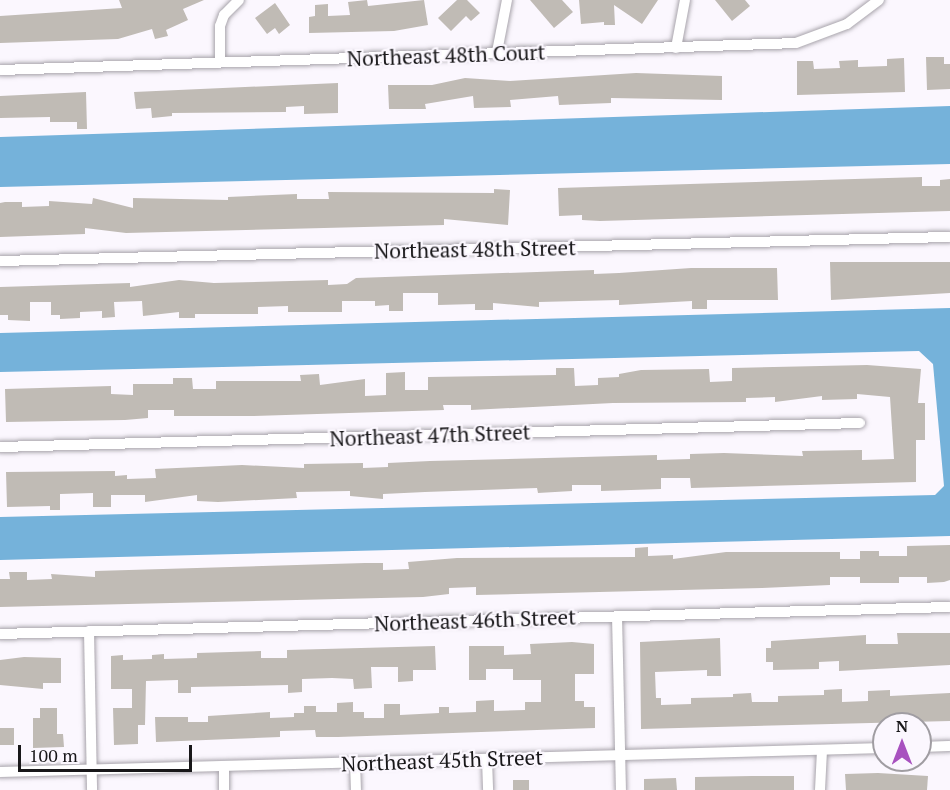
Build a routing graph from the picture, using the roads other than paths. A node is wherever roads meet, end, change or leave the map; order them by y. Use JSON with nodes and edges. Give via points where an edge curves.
{"nodes":[{"id":1,"x":239,"y":0,"type":"edge"},
{"id":2,"x":507,"y":0,"type":"edge"},
{"id":3,"x":685,"y":0,"type":"edge"},
{"id":4,"x":879,"y":0,"type":"edge"},
{"id":5,"x":676,"y":48,"type":"junction"},
{"id":6,"x":497,"y":52,"type":"junction"},
{"id":7,"x":220,"y":62,"type":"junction"},
{"id":8,"x":0,"y":70,"type":"edge"},
{"id":9,"x":950,"y":237,"type":"edge"},
{"id":10,"x":0,"y":261,"type":"edge"},
{"id":11,"x":860,"y":423,"type":"dead end"},
{"id":12,"x":0,"y":447,"type":"edge"},
{"id":13,"x":950,"y":607,"type":"edge"},
{"id":14,"x":617,"y":616,"type":"junction"},
{"id":15,"x":89,"y":631,"type":"junction"},
{"id":16,"x":0,"y":634,"type":"edge"},
{"id":17,"x":950,"y":746,"type":"edge"},
{"id":18,"x":932,"y":747,"type":"edge"},
{"id":19,"x":872,"y":748,"type":"edge"},
{"id":20,"x":822,"y":750,"type":"junction"},
{"id":21,"x":621,"y":754,"type":"junction"},
{"id":22,"x":487,"y":759,"type":"junction"},
{"id":23,"x":355,"y":762,"type":"junction"},
{"id":24,"x":224,"y":766,"type":"junction"},
{"id":25,"x":91,"y":769,"type":"junction"},
{"id":26,"x":0,"y":772,"type":"edge"},
{"id":27,"x":92,"y":790,"type":"edge"},
{"id":28,"x":224,"y":790,"type":"edge"},
{"id":29,"x":356,"y":790,"type":"edge"},
{"id":30,"x":488,"y":790,"type":"edge"},
{"id":31,"x":621,"y":790,"type":"edge"},
{"id":32,"x":820,"y":790,"type":"edge"}],
"edges":[{"from":1,"to":7,"type":"street","via":[[224,15],[220,26]]},
{"from":2,"to":6,"type":"street"},
{"from":3,"to":5,"type":"street"},
{"from":4,"to":5,"type":"street","name":"Northeast 48th Court","via":[[848,24],[811,40]]},
{"from":5,"to":6,"type":"street","name":"Northeast 48th Court"},
{"from":6,"to":7,"type":"street","name":"Northeast 48th Court"},
{"from":7,"to":8,"type":"street","name":"Northeast 48th Court"},
{"from":9,"to":10,"type":"street","name":"Northeast 48th Street"},
{"from":11,"to":12,"type":"street","name":"Northeast 47th Street"},
{"from":13,"to":14,"type":"street","name":"Northeast 46th Street"},
{"from":14,"to":15,"type":"street","name":"Northeast 46th Street"},
{"from":14,"to":21,"type":"street"},
{"from":15,"to":16,"type":"street","name":"Northeast 46th Street"},
{"from":15,"to":25,"type":"street"},
{"from":17,"to":18,"type":"street"},
{"from":19,"to":20,"type":"street","name":"Northeast 45th Street"},
{"from":20,"to":21,"type":"street","name":"Northeast 45th Street"},
{"from":20,"to":32,"type":"street"},
{"from":21,"to":22,"type":"street","name":"Northeast 45th Street"},
{"from":21,"to":31,"type":"street"},
{"from":22,"to":23,"type":"street","name":"Northeast 45th Street"},
{"from":22,"to":30,"type":"street"},
{"from":23,"to":24,"type":"street","name":"Northeast 45th Street"},
{"from":23,"to":29,"type":"street"},
{"from":24,"to":25,"type":"street","name":"Northeast 45th Street"},
{"from":24,"to":28,"type":"street"},
{"from":25,"to":26,"type":"street","name":"Northeast 45th Street"},
{"from":25,"to":27,"type":"street"}]}
